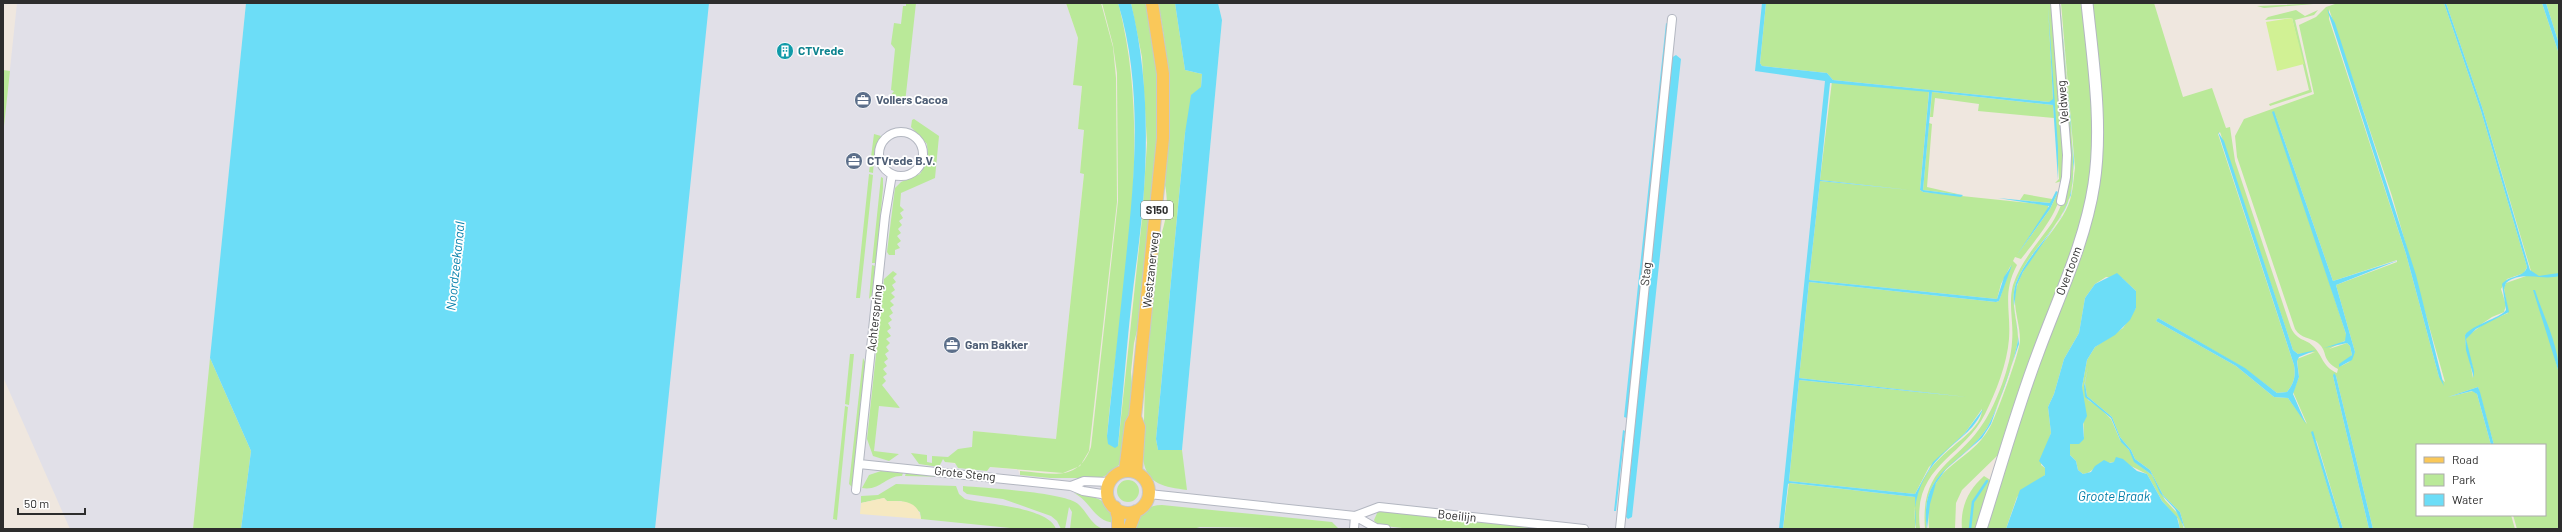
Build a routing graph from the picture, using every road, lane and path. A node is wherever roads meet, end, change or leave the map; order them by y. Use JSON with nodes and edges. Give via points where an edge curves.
{"nodes":[{"id":1,"x":1152,"y":3,"type":"edge"},
{"id":2,"x":2055,"y":3,"type":"edge"},
{"id":3,"x":2087,"y":3,"type":"edge"},
{"id":4,"x":1672,"y":19,"type":"dead end"},
{"id":5,"x":892,"y":174,"type":"junction"},
{"id":6,"x":2061,"y":201,"type":"dead end"},
{"id":7,"x":859,"y":464,"type":"junction"},
{"id":8,"x":1130,"y":472,"type":"junction"},
{"id":9,"x":1110,"y":482,"type":"junction"},
{"id":10,"x":1071,"y":486,"type":"junction"},
{"id":11,"x":856,"y":490,"type":"dead end"},
{"id":12,"x":1149,"y":494,"type":"junction"},
{"id":13,"x":1108,"y":495,"type":"junction"},
{"id":14,"x":1115,"y":507,"type":"junction"},
{"id":15,"x":1136,"y":511,"type":"junction"},
{"id":16,"x":1356,"y":516,"type":"junction"},
{"id":17,"x":1118,"y":529,"type":"edge"},
{"id":18,"x":1129,"y":529,"type":"edge"},
{"id":19,"x":1354,"y":529,"type":"edge"},
{"id":20,"x":1386,"y":529,"type":"edge"},
{"id":21,"x":1584,"y":529,"type":"edge"},
{"id":22,"x":1620,"y":529,"type":"edge"},
{"id":23,"x":1981,"y":529,"type":"edge"}],
"edges":[{"from":1,"to":8,"type":"main road","name":"Westzanerweg","number":"S150","via":[[1162,68],[1163,138],[1135,417],[1139,426]]},
{"from":2,"to":6,"type":"street","name":"Veldweg","via":[[2067,155]]},
{"from":3,"to":23,"type":"street","name":"Overtoom","via":[[2098,150],[2093,194],[2081,239],[2019,405]]},
{"from":4,"to":22,"type":"street","name":"Stag"},
{"from":5,"to":5,"type":"street","via":[[908,175],[921,164],[922,147],[912,134],[895,133],[882,143],[880,160],[884,168]]},
{"from":5,"to":7,"type":"street","name":"Achterspring","via":[[885,216]]},
{"from":7,"to":10,"type":"street","name":"Grote Steng"},
{"from":7,"to":11,"type":"street","name":"Achterspring"},
{"from":8,"to":9,"type":"main road","via":[[1116,475]]},
{"from":8,"to":12,"type":"main road","via":[[1147,483]]},
{"from":9,"to":10,"type":"street","name":"Grote Steng","via":[[1084,481]]},
{"from":9,"to":13,"type":"main road"},
{"from":10,"to":13,"type":"street","name":"Grote Steng","via":[[1082,491]]},
{"from":12,"to":15,"type":"main road","via":[[1145,504]]},
{"from":12,"to":16,"type":"street","name":"Boeilijn"},
{"from":13,"to":14,"type":"main road"},
{"from":14,"to":15,"type":"main road","via":[[1127,512]]},
{"from":14,"to":17,"type":"main road"},
{"from":15,"to":18,"type":"main road"},
{"from":16,"to":19,"type":"street"},
{"from":16,"to":20,"type":"street","name":"Boeilijn","via":[[1376,528]]},
{"from":16,"to":21,"type":"street","name":"Boeilijn","via":[[1379,507]]}]}
